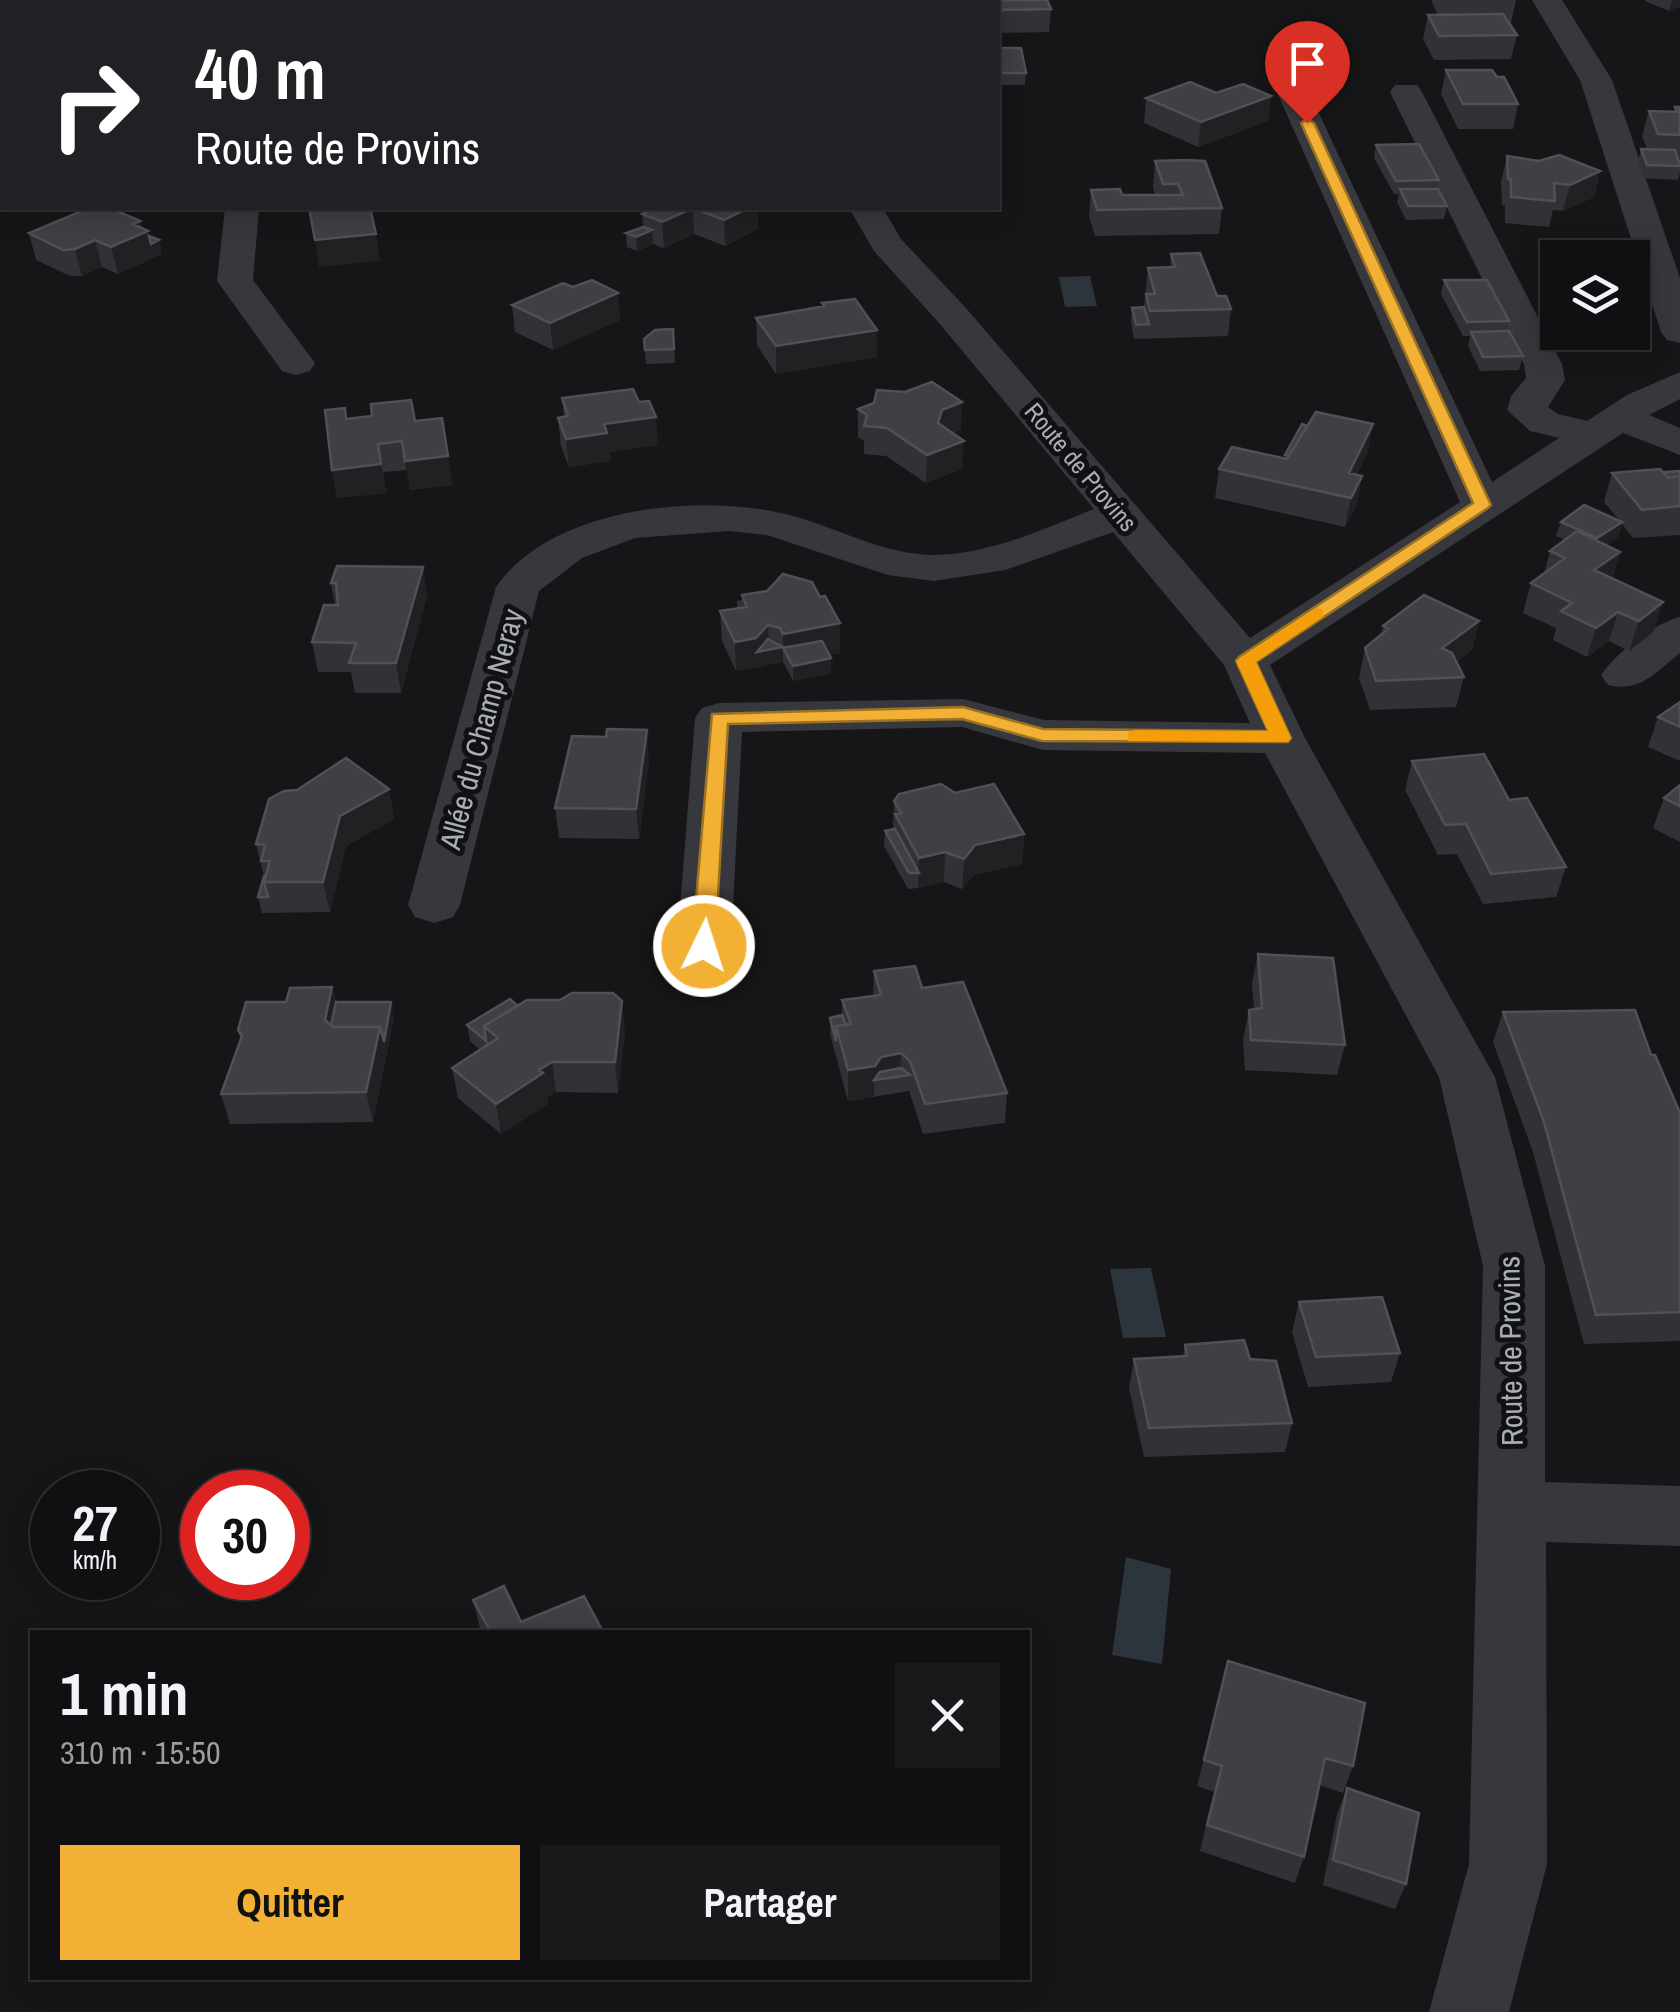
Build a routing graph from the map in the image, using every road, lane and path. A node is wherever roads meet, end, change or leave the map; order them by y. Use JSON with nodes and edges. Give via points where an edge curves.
{"nodes":[{"id":1,"x":1548,"y":0,"type":"edge"},
{"id":2,"x":1292,"y":88,"type":"dead end"},
{"id":3,"x":1406,"y":92,"type":"dead end"},
{"id":4,"x":242,"y":210,"type":"edge"},
{"id":5,"x":867,"y":210,"type":"edge"},
{"id":6,"x":1680,"y":332,"type":"edge"},
{"id":7,"x":296,"y":362,"type":"dead end"},
{"id":8,"x":1680,"y":384,"type":"edge"},
{"id":9,"x":1606,"y":425,"type":"junction"},
{"id":10,"x":1680,"y":443,"type":"edge"},
{"id":11,"x":1482,"y":505,"type":"junction"},
{"id":12,"x":1121,"y":514,"type":"junction"},
{"id":13,"x":1680,"y":632,"type":"edge"},
{"id":14,"x":1245,"y":661,"type":"junction"},
{"id":15,"x":1624,"y":675,"type":"dead end"},
{"id":16,"x":1281,"y":738,"type":"junction"},
{"id":17,"x":434,"y":905,"type":"dead end"},
{"id":18,"x":704,"y":946,"type":"dead end"},
{"id":19,"x":1512,"y":1511,"type":"junction"},
{"id":20,"x":1680,"y":1516,"type":"edge"},
{"id":21,"x":1469,"y":2012,"type":"edge"}],
"edges":[{"from":1,"to":6,"type":"street","via":[[1596,80]]},
{"from":2,"to":11,"type":"street"},
{"from":3,"to":9,"type":"street","via":[[1543,364],[1546,380],[1527,410],[1544,423]]},
{"from":4,"to":7,"type":"street","via":[[235,281]]},
{"from":5,"to":12,"type":"street","name":"Route de Provins","via":[[886,244]]},
{"from":8,"to":9,"type":"street"},
{"from":9,"to":10,"type":"street"},
{"from":9,"to":11,"type":"street"},
{"from":11,"to":14,"type":"street"},
{"from":12,"to":14,"type":"street","name":"Route de Provins"},
{"from":12,"to":17,"type":"street","name":"Allée du Champ Neray","via":[[966,565],[906,566],[762,522],[692,518],[606,534],[536,566],[518,588]]},
{"from":13,"to":15,"type":"street"},
{"from":14,"to":16,"type":"street","name":"Route de Provins"},
{"from":16,"to":18,"type":"street","via":[[1042,735],[963,713],[719,718]]},
{"from":16,"to":19,"type":"street","name":"Route de Provins","via":[[1467,1077],[1514,1266]]},
{"from":19,"to":20,"type":"street"},
{"from":19,"to":21,"type":"street","name":"Route de Provins","via":[[1508,1864]]}]}
